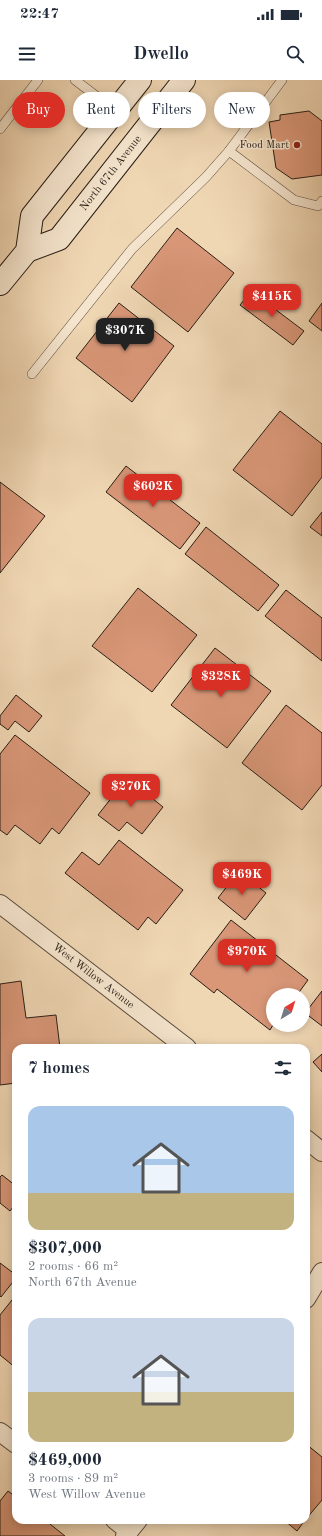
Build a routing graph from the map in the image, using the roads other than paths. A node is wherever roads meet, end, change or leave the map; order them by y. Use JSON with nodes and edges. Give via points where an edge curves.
{"nodes":[{"id":1,"x":38,"y":80,"type":"edge"},
{"id":2,"x":75,"y":80,"type":"edge"},
{"id":3,"x":140,"y":80,"type":"edge"},
{"id":4,"x":184,"y":80,"type":"edge"},
{"id":5,"x":282,"y":80,"type":"edge"},
{"id":6,"x":91,"y":92,"type":"edge"},
{"id":7,"x":130,"y":93,"type":"edge"},
{"id":8,"x":102,"y":128,"type":"edge"},
{"id":9,"x":0,"y":129,"type":"edge"},
{"id":10,"x":229,"y":150,"type":"junction"},
{"id":11,"x":322,"y":201,"type":"edge"},
{"id":12,"x":27,"y":251,"type":"junction"},
{"id":13,"x":0,"y":284,"type":"edge"},
{"id":14,"x":32,"y":374,"type":"dead end"},
{"id":15,"x":0,"y":904,"type":"edge"},
{"id":16,"x":182,"y":1044,"type":"edge"},
{"id":17,"x":310,"y":1142,"type":"edge"},
{"id":18,"x":322,"y":1152,"type":"edge"},
{"id":19,"x":322,"y":1272,"type":"edge"},
{"id":20,"x":310,"y":1292,"type":"edge"},
{"id":21,"x":0,"y":1432,"type":"edge"},
{"id":22,"x":12,"y":1441,"type":"edge"},
{"id":23,"x":122,"y":1524,"type":"edge"},
{"id":24,"x":131,"y":1529,"type":"edge"}],
"edges":[{"from":1,"to":9,"type":"lane"},
{"from":2,"to":6,"type":"lane"},
{"from":3,"to":7,"type":"main road"},
{"from":4,"to":12,"type":"main road","name":"North 67th Avenue","via":[[59,239]]},
{"from":5,"to":10,"type":"lane"},
{"from":8,"to":12,"type":"main road","via":[[32,216]]},
{"from":10,"to":11,"type":"lane","via":[[294,200],[318,206]]},
{"from":10,"to":14,"type":"lane","via":[[206,177],[132,249]]},
{"from":12,"to":13,"type":"main road"},
{"from":15,"to":16,"type":"street","name":"West Willow Avenue"},
{"from":17,"to":18,"type":"street"},
{"from":19,"to":20,"type":"street"},
{"from":21,"to":22,"type":"street"},
{"from":23,"to":24,"type":"street"}]}
